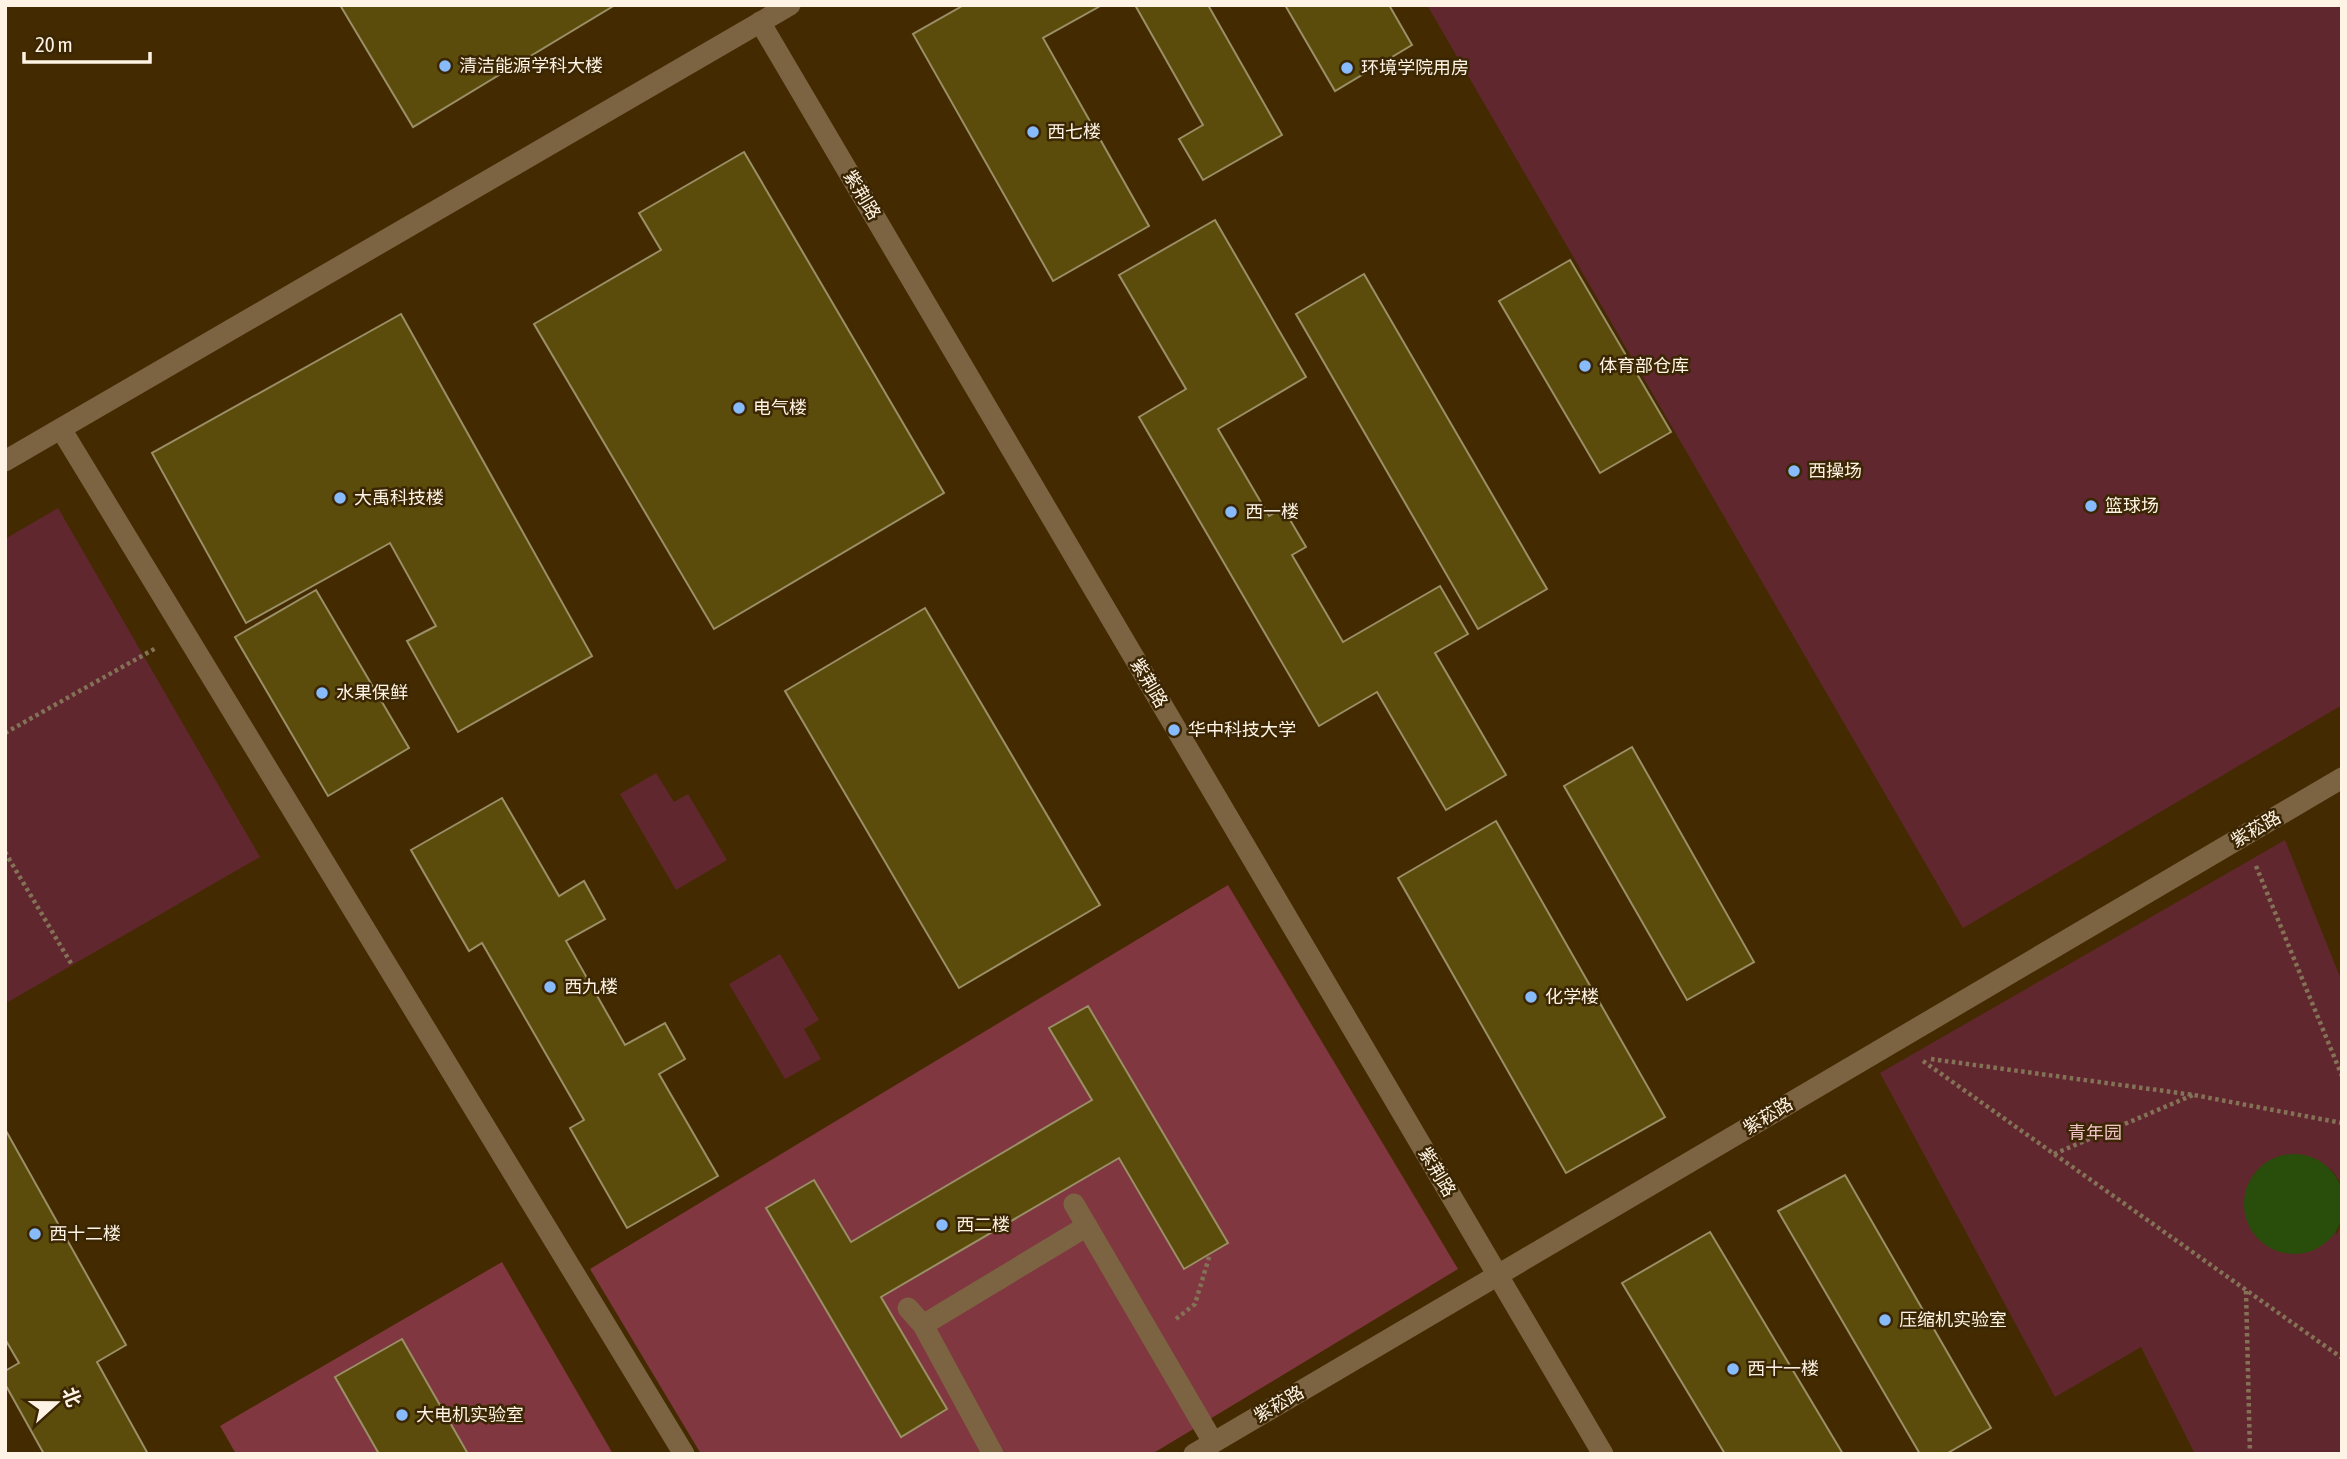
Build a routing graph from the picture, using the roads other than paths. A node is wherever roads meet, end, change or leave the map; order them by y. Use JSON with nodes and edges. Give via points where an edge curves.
{"nodes":[{"id":1,"x":790,"y":5,"type":"edge"},
{"id":2,"x":760,"y":22,"type":"junction"},
{"id":3,"x":61,"y":429,"type":"junction"},
{"id":4,"x":5,"y":461,"type":"edge"},
{"id":5,"x":2342,"y":778,"type":"edge"},
{"id":6,"x":1074,"y":1204,"type":"dead end"},
{"id":7,"x":1087,"y":1226,"type":"junction"},
{"id":8,"x":1498,"y":1275,"type":"junction"},
{"id":9,"x":908,"y":1308,"type":"dead end"},
{"id":10,"x":923,"y":1325,"type":"junction"},
{"id":11,"x":1213,"y":1442,"type":"junction"},
{"id":12,"x":684,"y":1454,"type":"edge"},
{"id":13,"x":993,"y":1454,"type":"edge"},
{"id":14,"x":1194,"y":1454,"type":"edge"},
{"id":15,"x":1603,"y":1454,"type":"edge"}],
"edges":[{"from":1,"to":2,"type":"street"},
{"from":2,"to":3,"type":"street"},
{"from":2,"to":8,"type":"street","name":"紫荆路"},
{"from":3,"to":4,"type":"street"},
{"from":3,"to":12,"type":"street"},
{"from":5,"to":8,"type":"street","name":"紫菘路"},
{"from":6,"to":7,"type":"street"},
{"from":7,"to":10,"type":"street"},
{"from":7,"to":11,"type":"street"},
{"from":8,"to":11,"type":"street","name":"紫菘路"},
{"from":8,"to":15,"type":"street","name":"紫荆路"},
{"from":9,"to":10,"type":"street"},
{"from":10,"to":13,"type":"street"},
{"from":11,"to":14,"type":"street","name":"紫菘路"}]}
